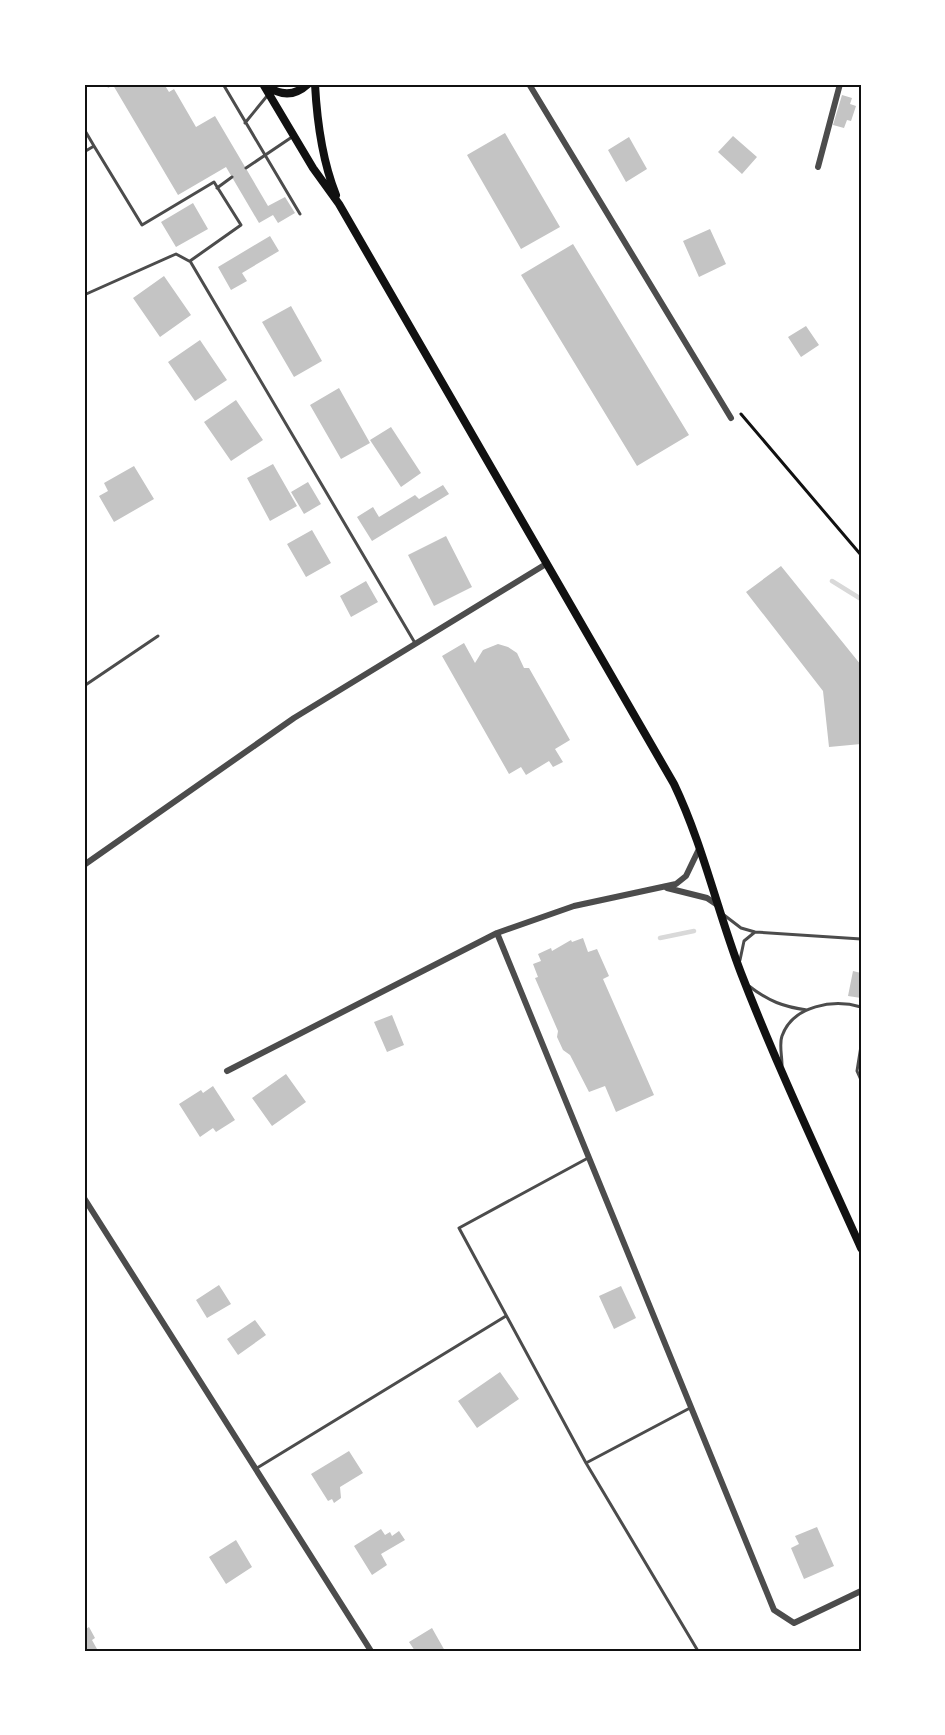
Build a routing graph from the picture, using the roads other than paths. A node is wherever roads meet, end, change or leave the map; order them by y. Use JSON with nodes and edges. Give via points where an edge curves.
{"nodes":[{"id":1,"x":223,"y":84,"type":"edge"},
{"id":2,"x":264,"y":84,"type":"edge"},
{"id":3,"x":308,"y":84,"type":"edge"},
{"id":4,"x":315,"y":84,"type":"edge"},
{"id":5,"x":529,"y":84,"type":"edge"},
{"id":6,"x":840,"y":84,"type":"edge"},
{"id":7,"x":269,"y":94,"type":"junction"},
{"id":8,"x":245,"y":123,"type":"junction"},
{"id":9,"x":84,"y":129,"type":"edge"},
{"id":10,"x":293,"y":136,"type":"junction"},
{"id":11,"x":94,"y":146,"type":"junction"},
{"id":12,"x":84,"y":152,"type":"edge"},
{"id":13,"x":265,"y":156,"type":"junction"},
{"id":14,"x":818,"y":167,"type":"dead end"},
{"id":15,"x":246,"y":168,"type":"dead end"},
{"id":16,"x":232,"y":177,"type":"dead end"},
{"id":17,"x":217,"y":188,"type":"junction"},
{"id":18,"x":339,"y":204,"type":"junction"},
{"id":19,"x":300,"y":214,"type":"dead end"},
{"id":20,"x":190,"y":261,"type":"junction"},
{"id":21,"x":84,"y":295,"type":"edge"},
{"id":22,"x":731,"y":418,"type":"road end"},
{"id":23,"x":546,"y":564,"type":"junction"},
{"id":24,"x":158,"y":636,"type":"dead end"},
{"id":25,"x":416,"y":644,"type":"junction"},
{"id":26,"x":84,"y":686,"type":"edge"},
{"id":27,"x":700,"y":845,"type":"junction"},
{"id":28,"x":84,"y":865,"type":"edge"},
{"id":29,"x":664,"y":887,"type":"junction"},
{"id":30,"x":719,"y":909,"type":"junction"},
{"id":31,"x":755,"y":932,"type":"junction"},
{"id":32,"x":497,"y":933,"type":"junction"},
{"id":33,"x":861,"y":939,"type":"edge"},
{"id":34,"x":740,"y":969,"type":"junction"},
{"id":35,"x":745,"y":983,"type":"junction"},
{"id":36,"x":861,"y":1007,"type":"edge"},
{"id":37,"x":807,"y":1010,"type":"junction"},
{"id":38,"x":861,"y":1046,"type":"edge"},
{"id":39,"x":227,"y":1071,"type":"dead end"},
{"id":40,"x":782,"y":1072,"type":"junction"},
{"id":41,"x":861,"y":1080,"type":"edge"},
{"id":42,"x":588,"y":1158,"type":"junction"},
{"id":43,"x":84,"y":1198,"type":"edge"},
{"id":44,"x":861,"y":1248,"type":"edge"},
{"id":45,"x":506,"y":1316,"type":"junction"},
{"id":46,"x":690,"y":1408,"type":"junction"},
{"id":47,"x":586,"y":1463,"type":"junction"},
{"id":48,"x":255,"y":1470,"type":"junction"},
{"id":49,"x":861,"y":1591,"type":"edge"},
{"id":50,"x":371,"y":1651,"type":"edge"},
{"id":51,"x":698,"y":1651,"type":"edge"}],
"edges":[{"from":1,"to":8,"type":"lane"},
{"from":2,"to":3,"type":"main road","via":[[286,94]]},
{"from":2,"to":7,"type":"main road"},
{"from":4,"to":18,"type":"main road","via":[[323,151]]},
{"from":5,"to":22,"type":"street"},
{"from":6,"to":14,"type":"street"},
{"from":7,"to":8,"type":"lane"},
{"from":7,"to":10,"type":"main road"},
{"from":8,"to":13,"type":"lane"},
{"from":9,"to":11,"type":"lane"},
{"from":10,"to":13,"type":"lane"},
{"from":10,"to":18,"type":"main road"},
{"from":11,"to":12,"type":"lane"},
{"from":11,"to":17,"type":"lane","via":[[142,225],[213,182]]},
{"from":13,"to":15,"type":"lane"},
{"from":13,"to":19,"type":"lane"},
{"from":16,"to":17,"type":"lane"},
{"from":17,"to":20,"type":"lane","via":[[241,225]]},
{"from":18,"to":23,"type":"main road"},
{"from":20,"to":21,"type":"lane","via":[[176,254]]},
{"from":20,"to":25,"type":"lane"},
{"from":23,"to":25,"type":"street"},
{"from":23,"to":27,"type":"main road","via":[[674,784]]},
{"from":24,"to":26,"type":"lane"},
{"from":25,"to":28,"type":"street","via":[[270,733]]},
{"from":27,"to":29,"type":"street","via":[[686,876]]},
{"from":27,"to":30,"type":"main road"},
{"from":29,"to":30,"type":"street","via":[[707,898]]},
{"from":29,"to":32,"type":"street","via":[[574,906]]},
{"from":30,"to":31,"type":"lane","via":[[741,928]]},
{"from":30,"to":34,"type":"main road"},
{"from":31,"to":33,"type":"lane"},
{"from":31,"to":34,"type":"lane","via":[[744,941]]},
{"from":32,"to":39,"type":"street"},
{"from":32,"to":42,"type":"street"},
{"from":34,"to":35,"type":"main road"},
{"from":35,"to":37,"type":"lane","via":[[782,1006]]},
{"from":35,"to":40,"type":"main road"},
{"from":36,"to":37,"type":"lane","via":[[824,1004]]},
{"from":37,"to":40,"type":"lane","via":[[788,1026],[781,1038]]},
{"from":38,"to":41,"type":"lane","via":[[857,1071]]},
{"from":40,"to":44,"type":"main road"},
{"from":42,"to":45,"type":"lane","via":[[459,1228]]},
{"from":42,"to":46,"type":"street"},
{"from":43,"to":48,"type":"street"},
{"from":45,"to":47,"type":"lane"},
{"from":45,"to":48,"type":"lane"},
{"from":46,"to":47,"type":"lane"},
{"from":46,"to":49,"type":"street","via":[[774,1610],[794,1623]]},
{"from":47,"to":51,"type":"lane"},
{"from":48,"to":50,"type":"street"}]}
